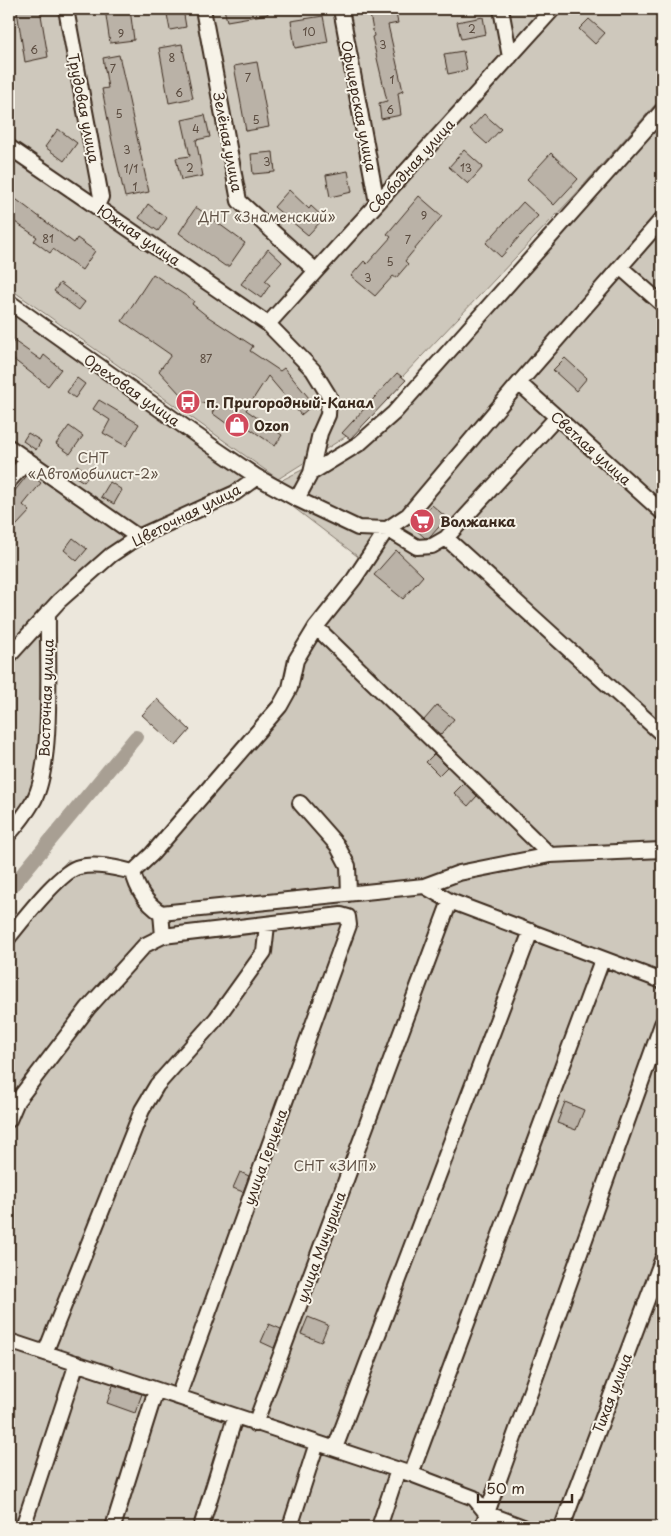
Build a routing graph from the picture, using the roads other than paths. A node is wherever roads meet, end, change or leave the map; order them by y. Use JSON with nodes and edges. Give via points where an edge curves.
{"nodes":[{"id":1,"x":66,"y":9,"type":"edge"},
{"id":2,"x":203,"y":9,"type":"edge"},
{"id":3,"x":341,"y":9,"type":"edge"},
{"id":4,"x":501,"y":9,"type":"edge"},
{"id":5,"x":553,"y":9,"type":"edge"},
{"id":6,"x":510,"y":56,"type":"junction"},
{"id":7,"x":662,"y":111,"type":"edge"},
{"id":8,"x":9,"y":147,"type":"edge"},
{"id":9,"x":377,"y":203,"type":"junction"},
{"id":10,"x":96,"y":206,"type":"junction"},
{"id":11,"x":662,"y":219,"type":"edge"},
{"id":12,"x":620,"y":267,"type":"junction"},
{"id":13,"x":316,"y":272,"type":"junction"},
{"id":14,"x":9,"y":302,"type":"edge"},
{"id":15,"x":662,"y":304,"type":"edge"},
{"id":16,"x":268,"y":324,"type":"junction"},
{"id":17,"x":519,"y":383,"type":"junction"},
{"id":18,"x":557,"y":417,"type":"junction"},
{"id":19,"x":9,"y":447,"type":"edge"},
{"id":20,"x":28,"y":460,"type":"junction"},
{"id":21,"x":311,"y":473,"type":"junction"},
{"id":22,"x":256,"y":477,"type":"junction"},
{"id":23,"x":9,"y":481,"type":"edge"},
{"id":24,"x":296,"y":499,"type":"junction"},
{"id":25,"x":662,"y":512,"type":"edge"},
{"id":26,"x":386,"y":529,"type":"junction"},
{"id":27,"x":138,"y":537,"type":"junction"},
{"id":28,"x":446,"y":538,"type":"junction"},
{"id":29,"x":48,"y":612,"type":"junction"},
{"id":30,"x":316,"y":627,"type":"junction"},
{"id":31,"x":9,"y":656,"type":"edge"},
{"id":32,"x":662,"y":734,"type":"edge"},
{"id":33,"x":300,"y":803,"type":"dead end"},
{"id":34,"x":9,"y":834,"type":"edge"},
{"id":35,"x":662,"y":850,"type":"edge"},
{"id":36,"x":550,"y":855,"type":"junction"},
{"id":37,"x":133,"y":872,"type":"junction"},
{"id":38,"x":424,"y":886,"type":"junction"},
{"id":39,"x":349,"y":894,"type":"junction"},
{"id":40,"x":450,"y":901,"type":"junction"},
{"id":41,"x":162,"y":914,"type":"junction"},
{"id":42,"x":267,"y":925,"type":"junction"},
{"id":43,"x":531,"y":932,"type":"junction"},
{"id":44,"x":163,"y":936,"type":"junction"},
{"id":45,"x":9,"y":937,"type":"edge"},
{"id":46,"x":602,"y":960,"type":"junction"},
{"id":47,"x":662,"y":981,"type":"edge"},
{"id":48,"x":662,"y":1024,"type":"edge"},
{"id":49,"x":9,"y":1120,"type":"edge"},
{"id":50,"x":662,"y":1260,"type":"edge"},
{"id":51,"x":9,"y":1342,"type":"edge"},
{"id":52,"x":45,"y":1354,"type":"junction"},
{"id":53,"x":76,"y":1363,"type":"junction"},
{"id":54,"x":156,"y":1390,"type":"junction"},
{"id":55,"x":178,"y":1397,"type":"junction"},
{"id":56,"x":235,"y":1417,"type":"junction"},
{"id":57,"x":255,"y":1424,"type":"junction"},
{"id":58,"x":317,"y":1443,"type":"junction"},
{"id":59,"x":335,"y":1448,"type":"junction"},
{"id":60,"x":405,"y":1472,"type":"junction"},
{"id":61,"x":486,"y":1513,"type":"junction"},
{"id":62,"x":24,"y":1527,"type":"edge"},
{"id":63,"x":113,"y":1527,"type":"edge"},
{"id":64,"x":201,"y":1527,"type":"edge"},
{"id":65,"x":290,"y":1527,"type":"edge"},
{"id":66,"x":379,"y":1527,"type":"edge"},
{"id":67,"x":482,"y":1527,"type":"edge"},
{"id":68,"x":523,"y":1527,"type":"edge"},
{"id":69,"x":562,"y":1527,"type":"edge"}],
"edges":[{"from":1,"to":10,"type":"street","name":"Трудовая улица","via":[[101,197]]},
{"from":2,"to":13,"type":"street","name":"Зелёная улица","via":[[239,201]]},
{"from":3,"to":9,"type":"street","name":"Офицерская улица"},
{"from":4,"to":6,"type":"street"},
{"from":5,"to":6,"type":"street","name":"Свободная улица"},
{"from":6,"to":9,"type":"street","name":"Свободная улица"},
{"from":7,"to":21,"type":"street","via":[[394,413],[360,443]]},
{"from":8,"to":10,"type":"street","name":"Южная улица"},
{"from":9,"to":13,"type":"street","name":"Свободная улица"},
{"from":10,"to":16,"type":"street","name":"Южная улица"},
{"from":11,"to":12,"type":"street"},
{"from":12,"to":15,"type":"street"},
{"from":12,"to":17,"type":"street"},
{"from":13,"to":16,"type":"street","name":"Свободная улица"},
{"from":14,"to":22,"type":"street","name":"Ореховая улица"},
{"from":16,"to":21,"type":"street","name":"Южная улица","via":[[313,370],[329,396],[328,415],[320,433]]},
{"from":17,"to":18,"type":"street","name":"Светлая улица"},
{"from":17,"to":26,"type":"street","via":[[408,515]]},
{"from":18,"to":25,"type":"street","name":"Светлая улица"},
{"from":18,"to":28,"type":"street"},
{"from":19,"to":20,"type":"street"},
{"from":20,"to":23,"type":"street"},
{"from":20,"to":27,"type":"street"},
{"from":21,"to":24,"type":"street"},
{"from":22,"to":24,"type":"street","name":"Ореховая улица"},
{"from":22,"to":27,"type":"street","name":"Цветочная улица","via":[[235,494]]},
{"from":24,"to":26,"type":"street","name":"Ореховая улица","via":[[358,528]]},
{"from":26,"to":28,"type":"street","via":[[417,547],[432,546]]},
{"from":26,"to":30,"type":"street","via":[[354,579]]},
{"from":27,"to":29,"type":"street","name":"Цветочная улица","via":[[82,579]]},
{"from":28,"to":32,"type":"street"},
{"from":29,"to":31,"type":"street","name":"Цветочная улица"},
{"from":29,"to":34,"type":"street","name":"Восточная улица","via":[[46,735],[42,772],[34,799]]},
{"from":30,"to":36,"type":"street"},
{"from":30,"to":37,"type":"street","via":[[296,660],[290,688],[280,706]]},
{"from":33,"to":39,"type":"street","via":[[337,845],[348,866]]},
{"from":35,"to":36,"type":"street"},
{"from":36,"to":38,"type":"street","via":[[459,873]]},
{"from":37,"to":41,"type":"street","via":[[136,884],[150,906]]},
{"from":37,"to":45,"type":"street","via":[[78,867],[65,874]]},
{"from":38,"to":39,"type":"street"},
{"from":38,"to":40,"type":"street"},
{"from":39,"to":41,"type":"street"},
{"from":40,"to":43,"type":"street"},
{"from":40,"to":57,"type":"street","name":"улица Мичурина"},
{"from":41,"to":44,"type":"street"},
{"from":42,"to":44,"type":"street"},
{"from":42,"to":52,"type":"street","via":[[264,952],[216,1019],[157,1085],[142,1110]]},
{"from":42,"to":55,"type":"street","name":"улица Герцена","via":[[341,915],[348,917],[349,925]]},
{"from":43,"to":46,"type":"street"},
{"from":43,"to":59,"type":"street"},
{"from":44,"to":49,"type":"street","via":[[145,945],[88,1008],[17,1101]]},
{"from":46,"to":47,"type":"street"},
{"from":46,"to":60,"type":"street"},
{"from":48,"to":61,"type":"street"},
{"from":50,"to":69,"type":"street","name":"Тихая улица"},
{"from":51,"to":52,"type":"street"},
{"from":52,"to":53,"type":"street"},
{"from":53,"to":54,"type":"street"},
{"from":53,"to":62,"type":"street"},
{"from":54,"to":55,"type":"street"},
{"from":54,"to":63,"type":"street"},
{"from":55,"to":56,"type":"street"},
{"from":56,"to":57,"type":"street"},
{"from":56,"to":64,"type":"street"},
{"from":57,"to":58,"type":"street"},
{"from":58,"to":59,"type":"street"},
{"from":58,"to":65,"type":"street"},
{"from":59,"to":60,"type":"street"},
{"from":60,"to":61,"type":"street","via":[[474,1498]]},
{"from":60,"to":66,"type":"street"},
{"from":61,"to":67,"type":"street"},
{"from":61,"to":68,"type":"street"}]}
